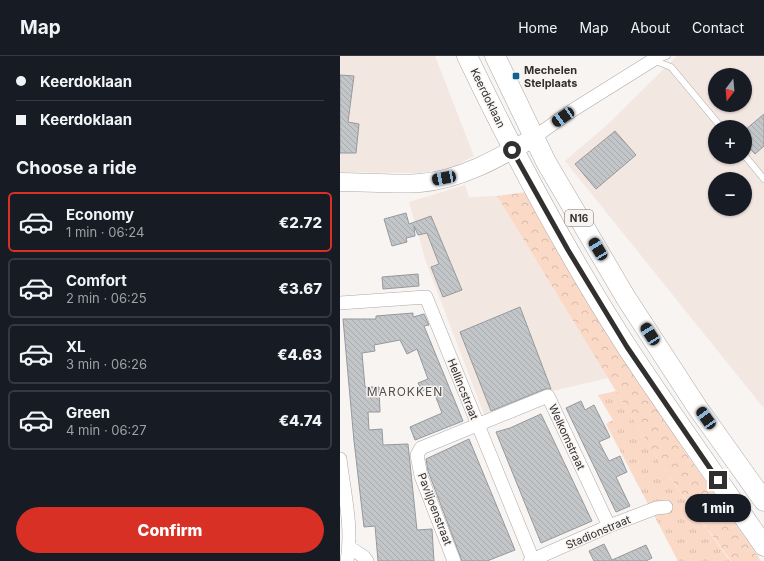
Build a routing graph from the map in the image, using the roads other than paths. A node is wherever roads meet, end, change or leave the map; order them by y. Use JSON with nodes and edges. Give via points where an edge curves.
{"nodes":[{"id":1,"x":467,"y":56,"type":"edge"},
{"id":2,"x":495,"y":56,"type":"edge"},
{"id":3,"x":667,"y":56,"type":"edge"},
{"id":4,"x":654,"y":58,"type":"edge"},
{"id":5,"x":715,"y":120,"type":"edge"},
{"id":6,"x":533,"y":138,"type":"junction"},
{"id":7,"x":512,"y":150,"type":"junction"},
{"id":8,"x":752,"y":163,"type":"edge"},
{"id":9,"x":761,"y":171,"type":"edge"},
{"id":10,"x":764,"y":178,"type":"edge"},
{"id":11,"x":340,"y":182,"type":"edge"},
{"id":12,"x":340,"y":303,"type":"edge"},
{"id":13,"x":478,"y":425,"type":"junction"},
{"id":14,"x":340,"y":458,"type":"edge"},
{"id":15,"x":764,"y":501,"type":"edge"},
{"id":16,"x":666,"y":507,"type":"dead end"},
{"id":17,"x":609,"y":526,"type":"junction"},
{"id":18,"x":764,"y":546,"type":"edge"},
{"id":19,"x":349,"y":547,"type":"junction"},
{"id":20,"x":532,"y":560,"type":"edge"},
{"id":21,"x":347,"y":561,"type":"edge"},
{"id":22,"x":367,"y":561,"type":"edge"},
{"id":23,"x":454,"y":561,"type":"edge"}],
"edges":[{"from":1,"to":7,"type":"main road","name":"Keerdoklaan","number":"N16"},
{"from":2,"to":6,"type":"main road","number":"N16"},
{"from":3,"to":4,"type":"lane","via":[[662,59]]},
{"from":4,"to":5,"type":"lane","via":[[671,67]]},
{"from":4,"to":6,"type":"street"},
{"from":6,"to":7,"type":"street"},
{"from":6,"to":15,"type":"main road","number":"N16","via":[[626,298],[697,407]]},
{"from":7,"to":11,"type":"street","via":[[457,176],[420,183]]},
{"from":7,"to":18,"type":"main road","name":"Keerdoklaan","number":"N16","via":[[568,250],[627,347]]},
{"from":8,"to":9,"type":"lane"},
{"from":9,"to":10,"type":"lane"},
{"from":12,"to":13,"type":"street","name":"Hellincstraat","via":[[426,297]]},
{"from":13,"to":17,"type":"street","name":"Welkomstraat","via":[[548,396]]},
{"from":13,"to":20,"type":"street","name":"Hellincstraat"},
{"from":13,"to":23,"type":"street","name":"Paviljoenstraat","via":[[421,448],[417,455],[421,476]]},
{"from":14,"to":19,"type":"street"},
{"from":16,"to":17,"type":"street","name":"Stadionstraat","via":[[656,508]]},
{"from":17,"to":20,"type":"street","name":"Stadionstraat"},
{"from":19,"to":21,"type":"street"},
{"from":19,"to":22,"type":"street"}]}
